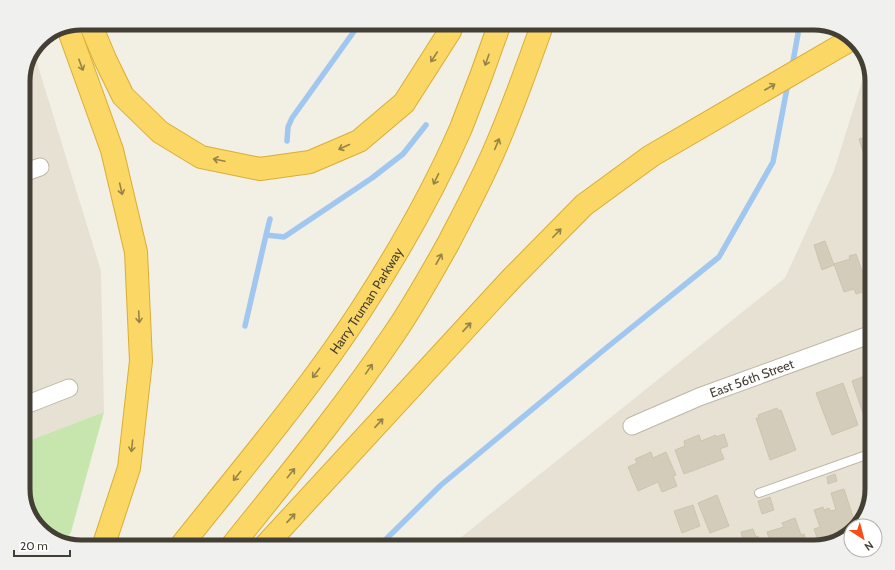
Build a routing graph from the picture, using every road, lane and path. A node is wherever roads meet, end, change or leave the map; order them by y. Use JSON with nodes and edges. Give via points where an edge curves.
{"nodes":[{"id":1,"x":93,"y":30,"type":"edge"},
{"id":2,"x":450,"y":30,"type":"edge"},
{"id":3,"x":498,"y":30,"type":"edge"},
{"id":4,"x":540,"y":30,"type":"edge"},
{"id":5,"x":69,"y":32,"type":"edge"},
{"id":6,"x":847,"y":42,"type":"edge"},
{"id":7,"x":40,"y":167,"type":"dead end"},
{"id":8,"x":30,"y":171,"type":"edge"},
{"id":9,"x":865,"y":337,"type":"edge"},
{"id":10,"x":69,"y":388,"type":"dead end"},
{"id":11,"x":30,"y":403,"type":"edge"},
{"id":12,"x":632,"y":426,"type":"dead end"},
{"id":13,"x":865,"y":455,"type":"edge"},
{"id":14,"x":759,"y":493,"type":"dead end"},
{"id":15,"x":105,"y":540,"type":"edge"},
{"id":16,"x":186,"y":540,"type":"edge"},
{"id":17,"x":237,"y":540,"type":"edge"},
{"id":18,"x":270,"y":540,"type":"edge"}],
"edges":[{"from":2,"to":1,"type":"highway","one_way":true,"via":[[404,102],[359,141],[310,162],[260,169],[201,157],[160,132],[123,96]]},
{"from":3,"to":16,"type":"highway","name":"Harry Truman Parkway","one_way":true,"via":[[460,129],[431,190],[389,265],[322,366]]},
{"from":17,"to":4,"type":"highway","one_way":true,"via":[[354,390],[395,333],[432,272],[467,209],[497,145]]},
{"from":5,"to":15,"type":"highway","one_way":true,"via":[[112,150],[136,252],[141,361],[129,468]]},
{"from":18,"to":6,"type":"highway","one_way":true,"via":[[512,278],[584,205],[651,156]]},
{"from":7,"to":8,"type":"street"},
{"from":9,"to":12,"type":"street","name":"East 56th Street","via":[[699,397]]},
{"from":10,"to":11,"type":"street"},
{"from":13,"to":14,"type":"lane"}]}
